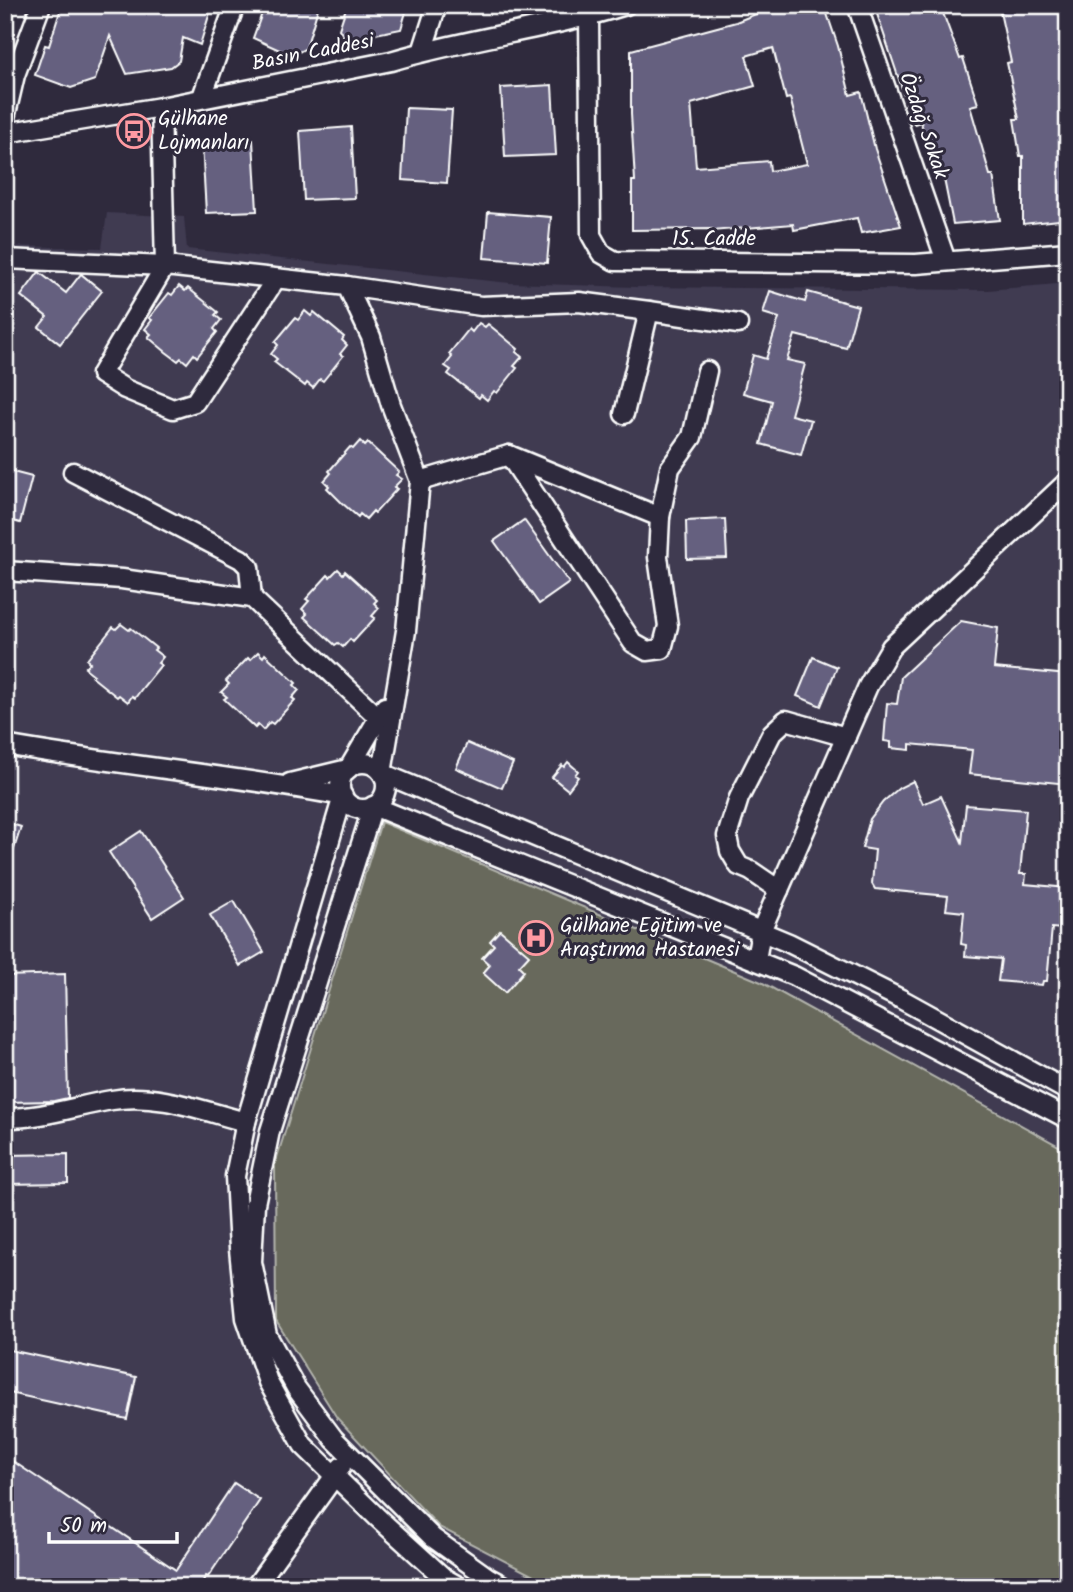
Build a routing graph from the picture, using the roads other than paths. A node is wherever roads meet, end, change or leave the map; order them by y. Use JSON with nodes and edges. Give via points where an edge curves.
{"nodes":[{"id":1,"x":41,"y":5,"type":"edge"},
{"id":2,"x":235,"y":5,"type":"edge"},
{"id":3,"x":437,"y":5,"type":"edge"},
{"id":4,"x":626,"y":5,"type":"edge"},
{"id":5,"x":857,"y":5,"type":"edge"},
{"id":6,"x":589,"y":17,"type":"junction"},
{"id":7,"x":422,"y":52,"type":"junction"},
{"id":8,"x":202,"y":97,"type":"junction"},
{"id":9,"x":161,"y":107,"type":"junction"},
{"id":10,"x":5,"y":118,"type":"edge"},
{"id":11,"x":5,"y":133,"type":"edge"},
{"id":12,"x":1068,"y":252,"type":"edge"},
{"id":13,"x":5,"y":259,"type":"edge"},
{"id":14,"x":946,"y":261,"type":"junction"},
{"id":15,"x":165,"y":266,"type":"junction"},
{"id":16,"x":275,"y":280,"type":"junction"},
{"id":17,"x":347,"y":286,"type":"junction"},
{"id":18,"x":649,"y":311,"type":"junction"},
{"id":19,"x":738,"y":324,"type":"dead end"},
{"id":20,"x":707,"y":371,"type":"dead end"},
{"id":21,"x":624,"y":415,"type":"dead end"},
{"id":22,"x":509,"y":455,"type":"junction"},
{"id":23,"x":74,"y":472,"type":"dead end"},
{"id":24,"x":420,"y":481,"type":"junction"},
{"id":25,"x":1068,"y":481,"type":"edge"},
{"id":26,"x":660,"y":517,"type":"junction"},
{"id":27,"x":5,"y":571,"type":"edge"},
{"id":28,"x":252,"y":598,"type":"junction"},
{"id":29,"x":398,"y":678,"type":"junction"},
{"id":30,"x":379,"y":718,"type":"junction"},
{"id":31,"x":846,"y":737,"type":"junction"},
{"id":32,"x":5,"y":745,"type":"edge"},
{"id":33,"x":348,"y":769,"type":"junction"},
{"id":34,"x":382,"y":773,"type":"junction"},
{"id":35,"x":283,"y":785,"type":"junction"},
{"id":36,"x":343,"y":796,"type":"junction"},
{"id":37,"x":373,"y":806,"type":"junction"},
{"id":38,"x":779,"y":890,"type":"junction"},
{"id":39,"x":761,"y":931,"type":"junction"},
{"id":40,"x":756,"y":960,"type":"junction"},
{"id":41,"x":1068,"y":1091,"type":"edge"},
{"id":42,"x":5,"y":1118,"type":"edge"},
{"id":43,"x":1068,"y":1119,"type":"edge"},
{"id":44,"x":246,"y":1122,"type":"junction"},
{"id":45,"x":351,"y":1456,"type":"junction"},
{"id":46,"x":334,"y":1475,"type":"junction"},
{"id":47,"x":255,"y":1587,"type":"edge"},
{"id":48,"x":460,"y":1587,"type":"edge"},
{"id":49,"x":506,"y":1587,"type":"edge"}],
"edges":[{"from":1,"to":10,"type":"street","via":[[15,75]]},
{"from":2,"to":8,"type":"street"},
{"from":3,"to":7,"type":"street"},
{"from":4,"to":6,"type":"street","name":"Basın Caddesi"},
{"from":5,"to":14,"type":"street","name":"Özdağ Sokak"},
{"from":6,"to":7,"type":"street","name":"Basın Caddesi"},
{"from":6,"to":14,"type":"street","name":"15. Cadde","via":[[591,235],[601,253],[615,261],[636,262]]},
{"from":7,"to":8,"type":"street","name":"Basın Caddesi"},
{"from":8,"to":9,"type":"street","name":"Basın Caddesi"},
{"from":9,"to":11,"type":"street","name":"Basın Caddesi"},
{"from":9,"to":15,"type":"street"},
{"from":12,"to":14,"type":"street","name":"15. Cadde"},
{"from":13,"to":15,"type":"street"},
{"from":15,"to":16,"type":"street"},
{"from":15,"to":16,"type":"street","via":[[101,374],[125,390],[173,409],[195,402]]},
{"from":16,"to":17,"type":"street"},
{"from":17,"to":18,"type":"street","via":[[481,306],[579,302]]},
{"from":17,"to":24,"type":"street","via":[[371,337]]},
{"from":18,"to":19,"type":"street"},
{"from":18,"to":21,"type":"street"},
{"from":20,"to":26,"type":"street","via":[[692,437],[670,468]]},
{"from":22,"to":24,"type":"street"},
{"from":22,"to":26,"type":"street"},
{"from":22,"to":26,"type":"street","via":[[633,643],[647,651],[662,649],[668,626],[658,557]]},
{"from":23,"to":28,"type":"street","via":[[241,559],[249,567]]},
{"from":24,"to":29,"type":"street"},
{"from":25,"to":31,"type":"street","via":[[891,648]]},
{"from":27,"to":28,"type":"street","via":[[122,579]]},
{"from":28,"to":30,"type":"street"},
{"from":29,"to":30,"type":"street"},
{"from":29,"to":34,"type":"street"},
{"from":30,"to":33,"type":"street"},
{"from":31,"to":38,"type":"street"},
{"from":31,"to":38,"type":"street","via":[[786,720],[772,733],[740,798],[727,836],[730,851],[739,866]]},
{"from":32,"to":35,"type":"street"},
{"from":33,"to":34,"type":"street","via":[[362,763]]},
{"from":33,"to":35,"type":"street"},
{"from":33,"to":36,"type":"street","via":[[341,781]]},
{"from":34,"to":37,"type":"street","via":[[384,796]]},
{"from":34,"to":39,"type":"street"},
{"from":35,"to":36,"type":"street"},
{"from":36,"to":37,"type":"street","via":[[359,808]]},
{"from":36,"to":44,"type":"street"},
{"from":37,"to":40,"type":"street"},
{"from":37,"to":45,"type":"street","via":[[271,1131],[255,1204],[252,1262],[267,1335],[296,1388]]},
{"from":38,"to":39,"type":"street"},
{"from":39,"to":40,"type":"street"},
{"from":39,"to":41,"type":"street","via":[[901,999]]},
{"from":40,"to":43,"type":"street"},
{"from":42,"to":44,"type":"street","via":[[77,1110],[114,1100],[163,1100]]},
{"from":44,"to":46,"type":"street","via":[[235,1176],[246,1318],[268,1382],[303,1445]]},
{"from":45,"to":46,"type":"street"},
{"from":45,"to":49,"type":"street","via":[[433,1538]]},
{"from":46,"to":47,"type":"street"},
{"from":46,"to":48,"type":"street","via":[[444,1578]]}]}
